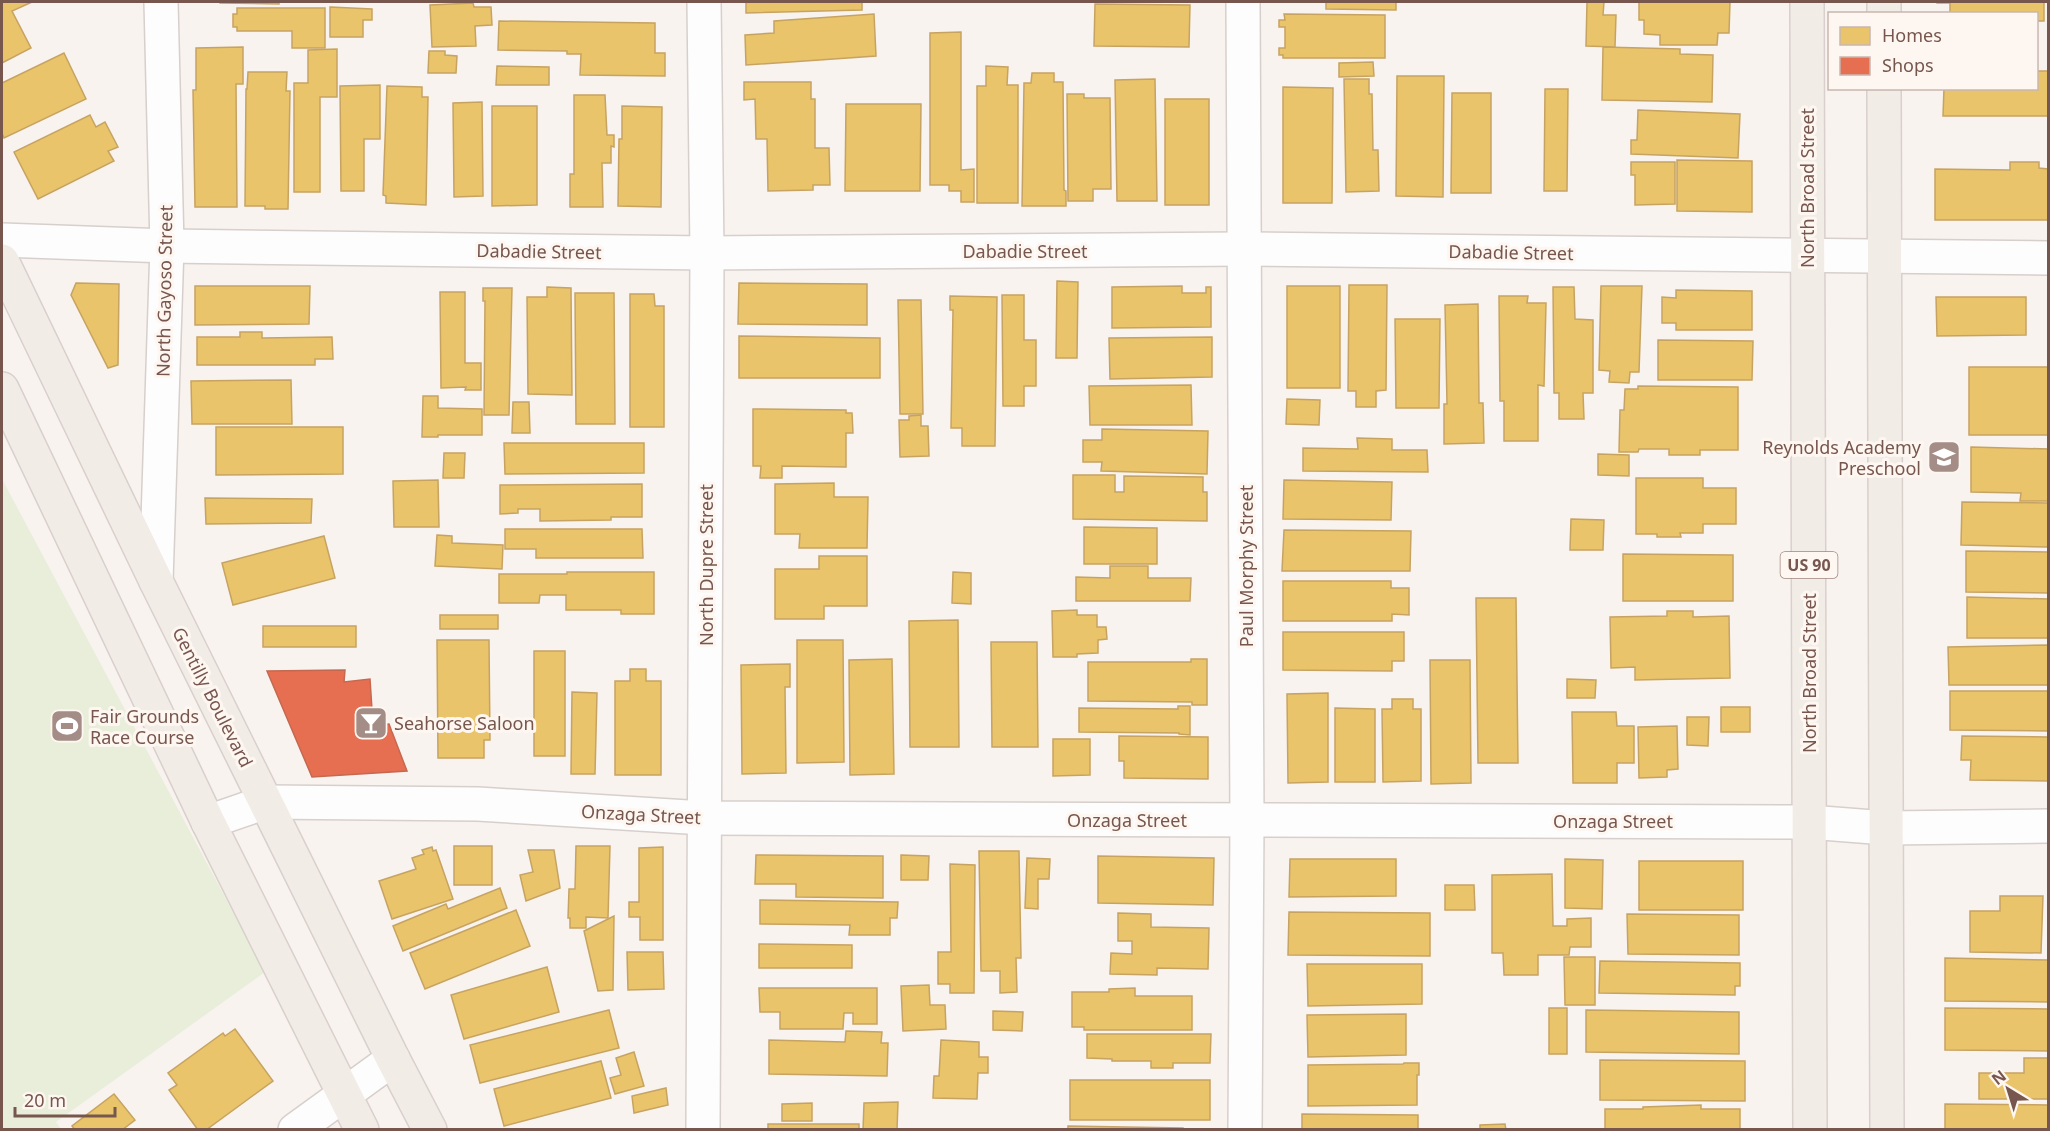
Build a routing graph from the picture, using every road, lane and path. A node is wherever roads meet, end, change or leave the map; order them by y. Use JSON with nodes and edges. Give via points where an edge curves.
{"nodes":[{"id":1,"x":161,"y":2,"type":"edge"},
{"id":2,"x":704,"y":2,"type":"edge"},
{"id":3,"x":1244,"y":2,"type":"edge"},
{"id":4,"x":1807,"y":2,"type":"edge"},
{"id":5,"x":1884,"y":90,"type":"edge"},
{"id":6,"x":2,"y":240,"type":"edge"},
{"id":7,"x":167,"y":246,"type":"junction"},
{"id":8,"x":1245,"y":249,"type":"junction"},
{"id":9,"x":707,"y":253,"type":"junction"},
{"id":10,"x":1808,"y":255,"type":"junction"},
{"id":11,"x":1884,"y":258,"type":"junction"},
{"id":12,"x":2049,"y":258,"type":"edge"},
{"id":13,"x":2,"y":261,"type":"edge"},
{"id":14,"x":2,"y":389,"type":"edge"},
{"id":15,"x":156,"y":581,"type":"junction"},
{"id":16,"x":266,"y":802,"type":"junction"},
{"id":17,"x":705,"y":818,"type":"junction"},
{"id":18,"x":1247,"y":821,"type":"junction"},
{"id":19,"x":208,"y":822,"type":"junction"},
{"id":20,"x":1809,"y":822,"type":"junction"},
{"id":21,"x":2049,"y":826,"type":"edge"},
{"id":22,"x":1886,"y":828,"type":"junction"},
{"id":23,"x":393,"y":1059,"type":"junction"},
{"id":24,"x":344,"y":1094,"type":"junction"},
{"id":25,"x":295,"y":1130,"type":"edge"},
{"id":26,"x":362,"y":1130,"type":"edge"},
{"id":27,"x":430,"y":1130,"type":"edge"},
{"id":28,"x":703,"y":1130,"type":"edge"},
{"id":29,"x":1245,"y":1130,"type":"edge"},
{"id":30,"x":1810,"y":1130,"type":"edge"},
{"id":31,"x":1887,"y":1130,"type":"edge"}],
"edges":[{"from":1,"to":7,"type":"street","name":"North Gayoso Street"},
{"from":2,"to":9,"type":"street","name":"North Dupre Street"},
{"from":3,"to":8,"type":"street","name":"Paul Morphy Street"},
{"from":4,"to":10,"type":"main road","name":"North Broad Street","number":"US 90"},
{"from":5,"to":11,"type":"main road"},
{"from":6,"to":7,"type":"street","name":"Dabadie Street"},
{"from":7,"to":9,"type":"street","name":"Dabadie Street"},
{"from":7,"to":15,"type":"street","name":"North Gayoso Street"},
{"from":8,"to":9,"type":"street","name":"Dabadie Street"},
{"from":8,"to":10,"type":"street","name":"Dabadie Street"},
{"from":8,"to":18,"type":"street","name":"Paul Morphy Street"},
{"from":9,"to":17,"type":"street","name":"North Dupre Street"},
{"from":10,"to":11,"type":"street","name":"Dabadie Street"},
{"from":10,"to":20,"type":"main road","name":"North Broad Street","number":"US 90"},
{"from":11,"to":12,"type":"street","name":"Dabadie Street"},
{"from":11,"to":22,"type":"main road"},
{"from":13,"to":15,"type":"main road","name":"Gentilly Boulevard"},
{"from":14,"to":19,"type":"main road"},
{"from":15,"to":16,"type":"main road","name":"Gentilly Boulevard"},
{"from":16,"to":17,"type":"street","name":"Onzaga Street","via":[[478,804]]},
{"from":16,"to":19,"type":"street","name":"Onzaga Street"},
{"from":16,"to":23,"type":"main road","name":"Gentilly Boulevard"},
{"from":17,"to":18,"type":"street","name":"Onzaga Street"},
{"from":17,"to":28,"type":"street","name":"North Dupre Street"},
{"from":18,"to":20,"type":"street","name":"Onzaga Street"},
{"from":18,"to":29,"type":"street","name":"Paul Morphy Street"},
{"from":19,"to":24,"type":"main road"},
{"from":20,"to":22,"type":"street","name":"Onzaga Street"},
{"from":20,"to":30,"type":"main road","name":"North Broad Street","number":"US 90"},
{"from":21,"to":22,"type":"street","name":"Onzaga Street"},
{"from":22,"to":31,"type":"main road"},
{"from":23,"to":24,"type":"street"},
{"from":23,"to":27,"type":"main road","name":"Gentilly Boulevard"},
{"from":24,"to":25,"type":"street"},
{"from":24,"to":26,"type":"main road"}]}
